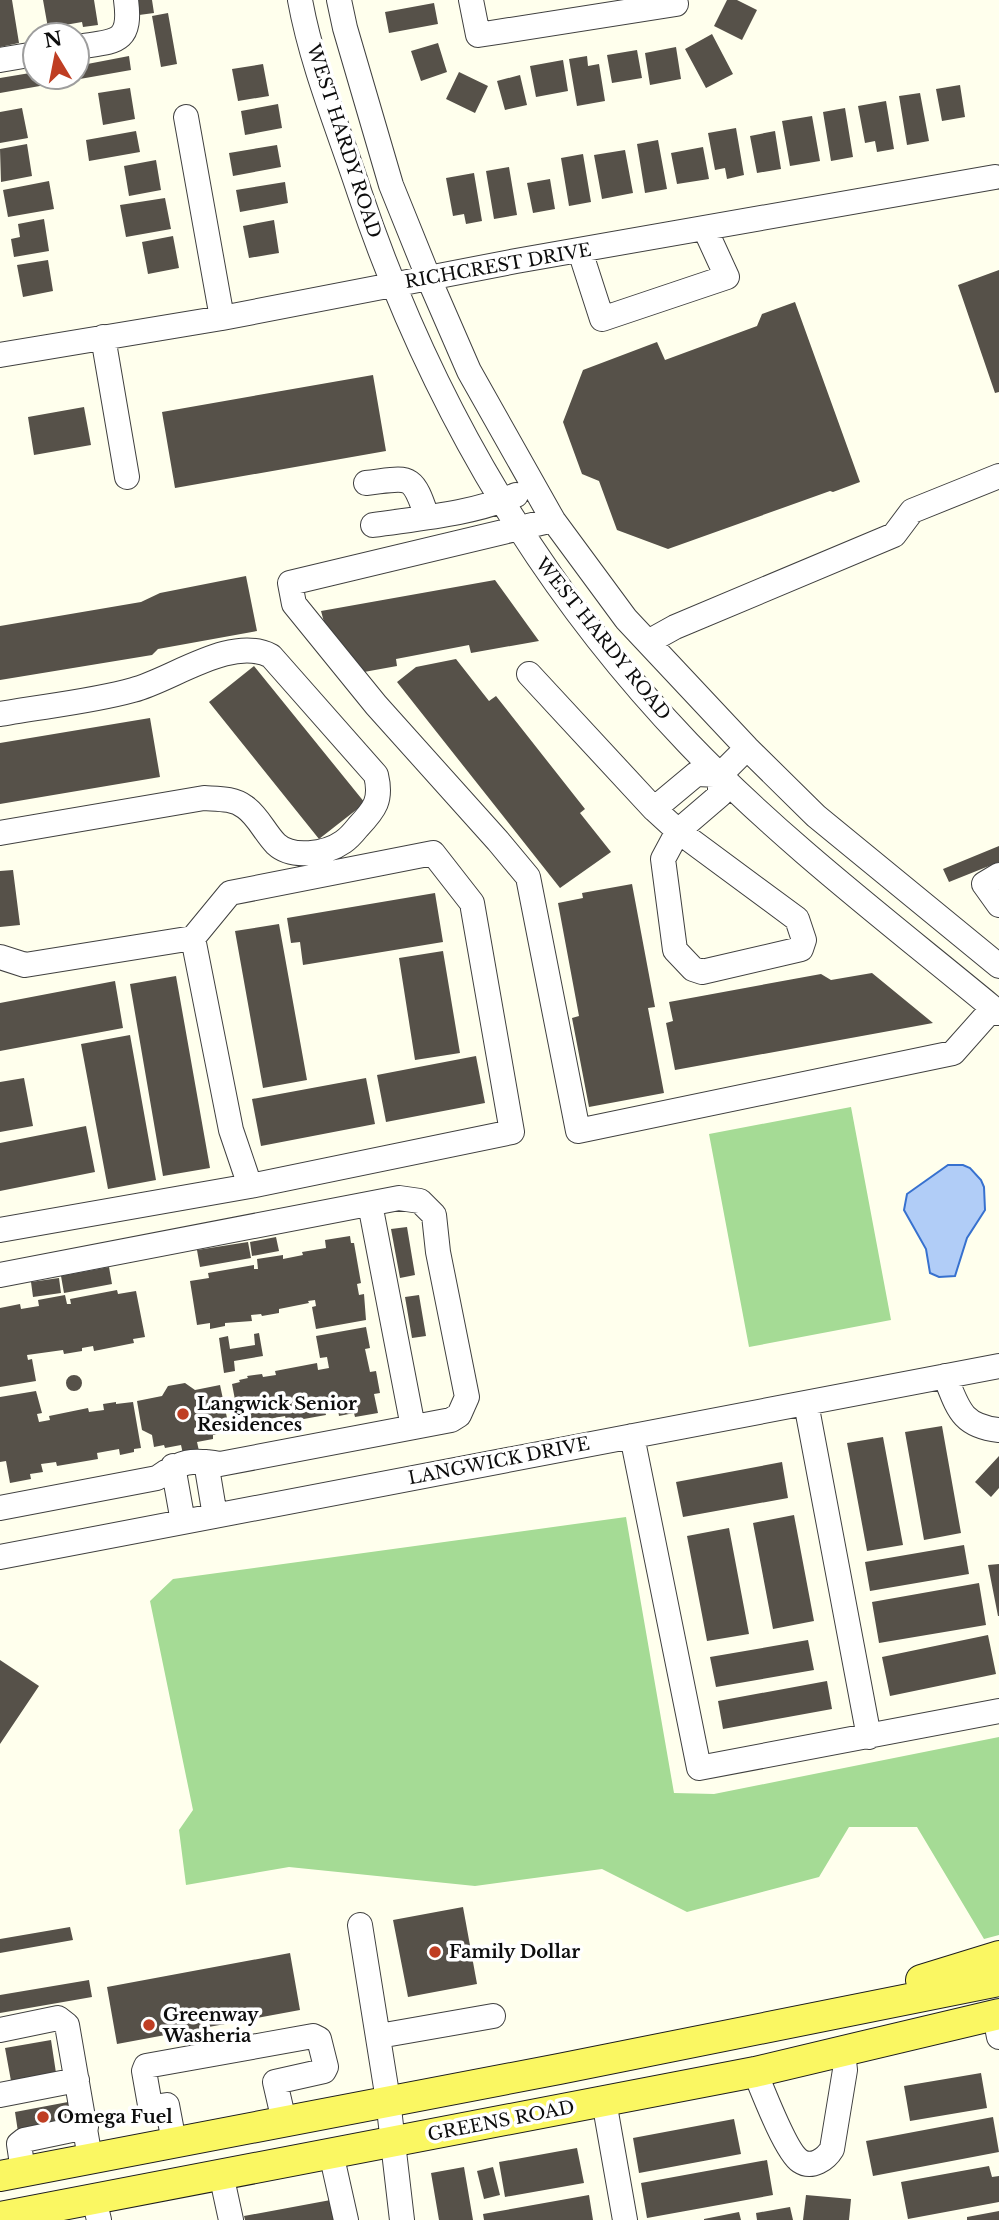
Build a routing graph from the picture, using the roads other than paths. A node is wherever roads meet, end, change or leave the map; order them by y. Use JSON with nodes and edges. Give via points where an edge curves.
{"nodes":[{"id":1,"x":126,"y":0,"type":"edge"},
{"id":2,"x":300,"y":0,"type":"edge"},
{"id":3,"x":339,"y":0,"type":"edge"},
{"id":4,"x":471,"y":0,"type":"edge"},
{"id":5,"x":676,"y":2,"type":"edge"},
{"id":6,"x":91,"y":45,"type":"edge"},
{"id":7,"x":21,"y":56,"type":"edge"},
{"id":8,"x":0,"y":60,"type":"edge"},
{"id":9,"x":186,"y":117,"type":"dead end"},
{"id":10,"x":995,"y":177,"type":"dead end"},
{"id":11,"x":705,"y":229,"type":"junction"},
{"id":12,"x":580,"y":251,"type":"junction"},
{"id":13,"x":429,"y":279,"type":"junction"},
{"id":14,"x":392,"y":285,"type":"junction"},
{"id":15,"x":222,"y":318,"type":"junction"},
{"id":16,"x":103,"y":337,"type":"junction"},
{"id":17,"x":0,"y":355,"type":"edge"},
{"id":18,"x":999,"y":476,"type":"edge"},
{"id":19,"x":127,"y":477,"type":"dead end"},
{"id":20,"x":366,"y":483,"type":"dead end"},
{"id":21,"x":534,"y":487,"type":"junction"},
{"id":22,"x":502,"y":501,"type":"junction"},
{"id":23,"x":426,"y":517,"type":"junction"},
{"id":24,"x":553,"y":520,"type":"junction"},
{"id":25,"x":373,"y":525,"type":"dead end"},
{"id":26,"x":518,"y":529,"type":"junction"},
{"id":27,"x":648,"y":642,"type":"junction"},
{"id":28,"x":529,"y":674,"type":"dead end"},
{"id":29,"x":0,"y":714,"type":"edge"},
{"id":30,"x":747,"y":748,"type":"junction"},
{"id":31,"x":720,"y":775,"type":"junction"},
{"id":32,"x":654,"y":810,"type":"junction"},
{"id":33,"x":678,"y":831,"type":"junction"},
{"id":34,"x":0,"y":833,"type":"edge"},
{"id":35,"x":999,"y":875,"type":"edge"},
{"id":36,"x":999,"y":905,"type":"edge"},
{"id":37,"x":193,"y":938,"type":"junction"},
{"id":38,"x":0,"y":957,"type":"edge"},
{"id":39,"x":998,"y":962,"type":"edge"},
{"id":40,"x":996,"y":1011,"type":"edge"},
{"id":41,"x":250,"y":1186,"type":"junction"},
{"id":42,"x":370,"y":1204,"type":"junction"},
{"id":43,"x":0,"y":1230,"type":"edge"},
{"id":44,"x":0,"y":1275,"type":"edge"},
{"id":45,"x":999,"y":1366,"type":"edge"},
{"id":46,"x":945,"y":1376,"type":"junction"},
{"id":47,"x":806,"y":1403,"type":"junction"},
{"id":48,"x":413,"y":1427,"type":"junction"},
{"id":49,"x":999,"y":1430,"type":"edge"},
{"id":50,"x":632,"y":1436,"type":"junction"},
{"id":51,"x":206,"y":1462,"type":"junction"},
{"id":52,"x":173,"y":1466,"type":"junction"},
{"id":53,"x":0,"y":1508,"type":"edge"},
{"id":54,"x":215,"y":1516,"type":"junction"},
{"id":55,"x":183,"y":1522,"type":"junction"},
{"id":56,"x":0,"y":1557,"type":"edge"},
{"id":57,"x":999,"y":1712,"type":"edge"},
{"id":58,"x":869,"y":1737,"type":"junction"},
{"id":59,"x":360,"y":1925,"type":"dead end"},
{"id":60,"x":999,"y":1956,"type":"edge"},
{"id":61,"x":999,"y":1980,"type":"edge"},
{"id":62,"x":864,"y":2008,"type":"junction"},
{"id":63,"x":999,"y":2014,"type":"edge"},
{"id":64,"x":493,"y":2016,"type":"dead end"},
{"id":65,"x":0,"y":2030,"type":"edge"},
{"id":66,"x":999,"y":2033,"type":"edge"},
{"id":67,"x":379,"y":2036,"type":"junction"},
{"id":68,"x":852,"y":2050,"type":"junction"},
{"id":69,"x":755,"y":2072,"type":"junction"},
{"id":70,"x":77,"y":2080,"type":"junction"},
{"id":71,"x":0,"y":2095,"type":"edge"},
{"id":72,"x":388,"y":2100,"type":"junction"},
{"id":73,"x":604,"y":2101,"type":"junction"},
{"id":74,"x":284,"y":2121,"type":"junction"},
{"id":75,"x":86,"y":2127,"type":"junction"},
{"id":76,"x":394,"y":2141,"type":"junction"},
{"id":77,"x":174,"y":2142,"type":"junction"},
{"id":78,"x":12,"y":2143,"type":"edge"},
{"id":79,"x":331,"y":2153,"type":"junction"},
{"id":80,"x":90,"y":2158,"type":"junction"},
{"id":81,"x":11,"y":2174,"type":"edge"},
{"id":82,"x":221,"y":2174,"type":"junction"},
{"id":83,"x":97,"y":2209,"type":"edge"},
{"id":84,"x":0,"y":2217,"type":"edge"},
{"id":85,"x":230,"y":2220,"type":"edge"},
{"id":86,"x":346,"y":2220,"type":"edge"},
{"id":87,"x":402,"y":2220,"type":"edge"},
{"id":88,"x":625,"y":2220,"type":"edge"}],
"edges":[{"from":1,"to":6,"type":"street","via":[[128,23],[119,38]]},
{"from":2,"to":14,"type":"street","name":"WEST HARDY ROAD"},
{"from":3,"to":13,"type":"street","name":"WEST HARDY ROAD","via":[[391,185]]},
{"from":4,"to":5,"type":"street","via":[[478,35]]},
{"from":7,"to":8,"type":"street"},
{"from":9,"to":15,"type":"street"},
{"from":10,"to":11,"type":"street","name":"RICHCREST DRIVE"},
{"from":11,"to":12,"type":"street","name":"RICHCREST DRIVE"},
{"from":11,"to":12,"type":"street","via":[[727,277],[602,319]]},
{"from":12,"to":13,"type":"street","name":"RICHCREST DRIVE"},
{"from":13,"to":14,"type":"street","name":"RICHCREST DRIVE"},
{"from":13,"to":21,"type":"street","name":"WEST HARDY ROAD","via":[[470,371]]},
{"from":14,"to":15,"type":"street","name":"RICHCREST DRIVE"},
{"from":14,"to":22,"type":"street","name":"WEST HARDY ROAD","via":[[433,379]]},
{"from":15,"to":16,"type":"street","name":"RICHCREST DRIVE"},
{"from":16,"to":17,"type":"street","name":"RICHCREST DRIVE"},
{"from":16,"to":19,"type":"street"},
{"from":18,"to":27,"type":"street","via":[[912,512],[894,535]]},
{"from":20,"to":23,"type":"street","via":[[412,483]]},
{"from":21,"to":22,"type":"street"},
{"from":21,"to":24,"type":"street","name":"WEST HARDY ROAD"},
{"from":22,"to":23,"type":"street"},
{"from":22,"to":26,"type":"street","name":"WEST HARDY ROAD"},
{"from":23,"to":25,"type":"street"},
{"from":24,"to":26,"type":"street"},
{"from":24,"to":27,"type":"street","name":"WEST HARDY ROAD"},
{"from":26,"to":31,"type":"street","name":"WEST HARDY ROAD","via":[[609,652]]},
{"from":26,"to":40,"type":"street","via":[[290,583],[294,604],[528,877],[578,1131],[953,1053]]},
{"from":27,"to":30,"type":"street","name":"WEST HARDY ROAD"},
{"from":28,"to":32,"type":"street"},
{"from":29,"to":34,"type":"street","via":[[134,690],[196,663],[236,652],[263,652],[376,775],[380,790],[371,814],[351,835],[342,843],[316,851],[296,853],[280,847],[246,807],[226,799],[204,798]]},
{"from":30,"to":31,"type":"street"},
{"from":30,"to":39,"type":"street","name":"WEST HARDY ROAD","via":[[816,816]]},
{"from":31,"to":32,"type":"street","via":[[695,774]]},
{"from":31,"to":33,"type":"street","via":[[720,795]]},
{"from":31,"to":40,"type":"street","name":"WEST HARDY ROAD"},
{"from":32,"to":33,"type":"street"},
{"from":33,"to":33,"type":"street","via":[[663,859],[675,950],[693,969],[702,972],[801,949],[804,940],[797,919]]},
{"from":35,"to":36,"type":"street","via":[[984,884]]},
{"from":37,"to":38,"type":"street","via":[[25,965]]},
{"from":37,"to":41,"type":"street","via":[[231,1130]]},
{"from":37,"to":41,"type":"street","via":[[230,893],[433,853],[472,903],[512,1132]]},
{"from":41,"to":43,"type":"street"},
{"from":42,"to":44,"type":"street"},
{"from":42,"to":48,"type":"street"},
{"from":42,"to":48,"type":"street","via":[[412,1199],[421,1201],[433,1215],[467,1397],[459,1415],[451,1420]]},
{"from":45,"to":46,"type":"street","name":"LANGWICK DRIVE"},
{"from":46,"to":47,"type":"street","name":"LANGWICK DRIVE"},
{"from":46,"to":49,"type":"street","via":[[958,1409],[969,1421]]},
{"from":47,"to":50,"type":"street","name":"LANGWICK DRIVE"},
{"from":47,"to":58,"type":"street"},
{"from":48,"to":51,"type":"street","via":[[220,1464]]},
{"from":50,"to":54,"type":"street","name":"LANGWICK DRIVE"},
{"from":50,"to":58,"type":"street","via":[[699,1768]]},
{"from":51,"to":52,"type":"street"},
{"from":51,"to":54,"type":"street"},
{"from":52,"to":53,"type":"street","via":[[157,1478]]},
{"from":52,"to":55,"type":"street"},
{"from":54,"to":55,"type":"street","name":"LANGWICK DRIVE"},
{"from":55,"to":56,"type":"street","name":"LANGWICK DRIVE"},
{"from":57,"to":58,"type":"street"},
{"from":59,"to":67,"type":"street"},
{"from":60,"to":62,"type":"main road","via":[[926,1977]]},
{"from":61,"to":62,"type":"main road"},
{"from":62,"to":72,"type":"main road"},
{"from":63,"to":68,"type":"main road","name":"GREENS ROAD"},
{"from":64,"to":67,"type":"street"},
{"from":65,"to":70,"type":"street","via":[[58,2018],[64,2021]]},
{"from":66,"to":68,"type":"main road"},
{"from":67,"to":72,"type":"street"},
{"from":68,"to":69,"type":"main road","name":"GREENS ROAD"},
{"from":68,"to":69,"type":"street","via":[[832,2149],[814,2163],[796,2157]]},
{"from":69,"to":73,"type":"main road","name":"GREENS ROAD"},
{"from":70,"to":71,"type":"street"},
{"from":70,"to":75,"type":"street"},
{"from":72,"to":74,"type":"main road"},
{"from":72,"to":76,"type":"street"},
{"from":73,"to":76,"type":"main road","name":"GREENS ROAD"},
{"from":73,"to":88,"type":"street"},
{"from":74,"to":77,"type":"main road"},
{"from":74,"to":77,"type":"street","via":[[275,2082],[326,2067],[319,2039],[313,2036],[146,2066],[150,2105],[167,2105]]},
{"from":75,"to":78,"type":"street"},
{"from":75,"to":80,"type":"street"},
{"from":76,"to":79,"type":"main road","name":"GREENS ROAD"},
{"from":76,"to":87,"type":"street"},
{"from":77,"to":80,"type":"main road"},
{"from":78,"to":81,"type":"street","via":[[19,2144]]},
{"from":79,"to":82,"type":"main road","name":"GREENS ROAD"},
{"from":79,"to":86,"type":"street"},
{"from":80,"to":81,"type":"main road"},
{"from":82,"to":83,"type":"main road","name":"GREENS ROAD"},
{"from":82,"to":85,"type":"street"},
{"from":83,"to":84,"type":"main road","name":"GREENS ROAD"}]}
